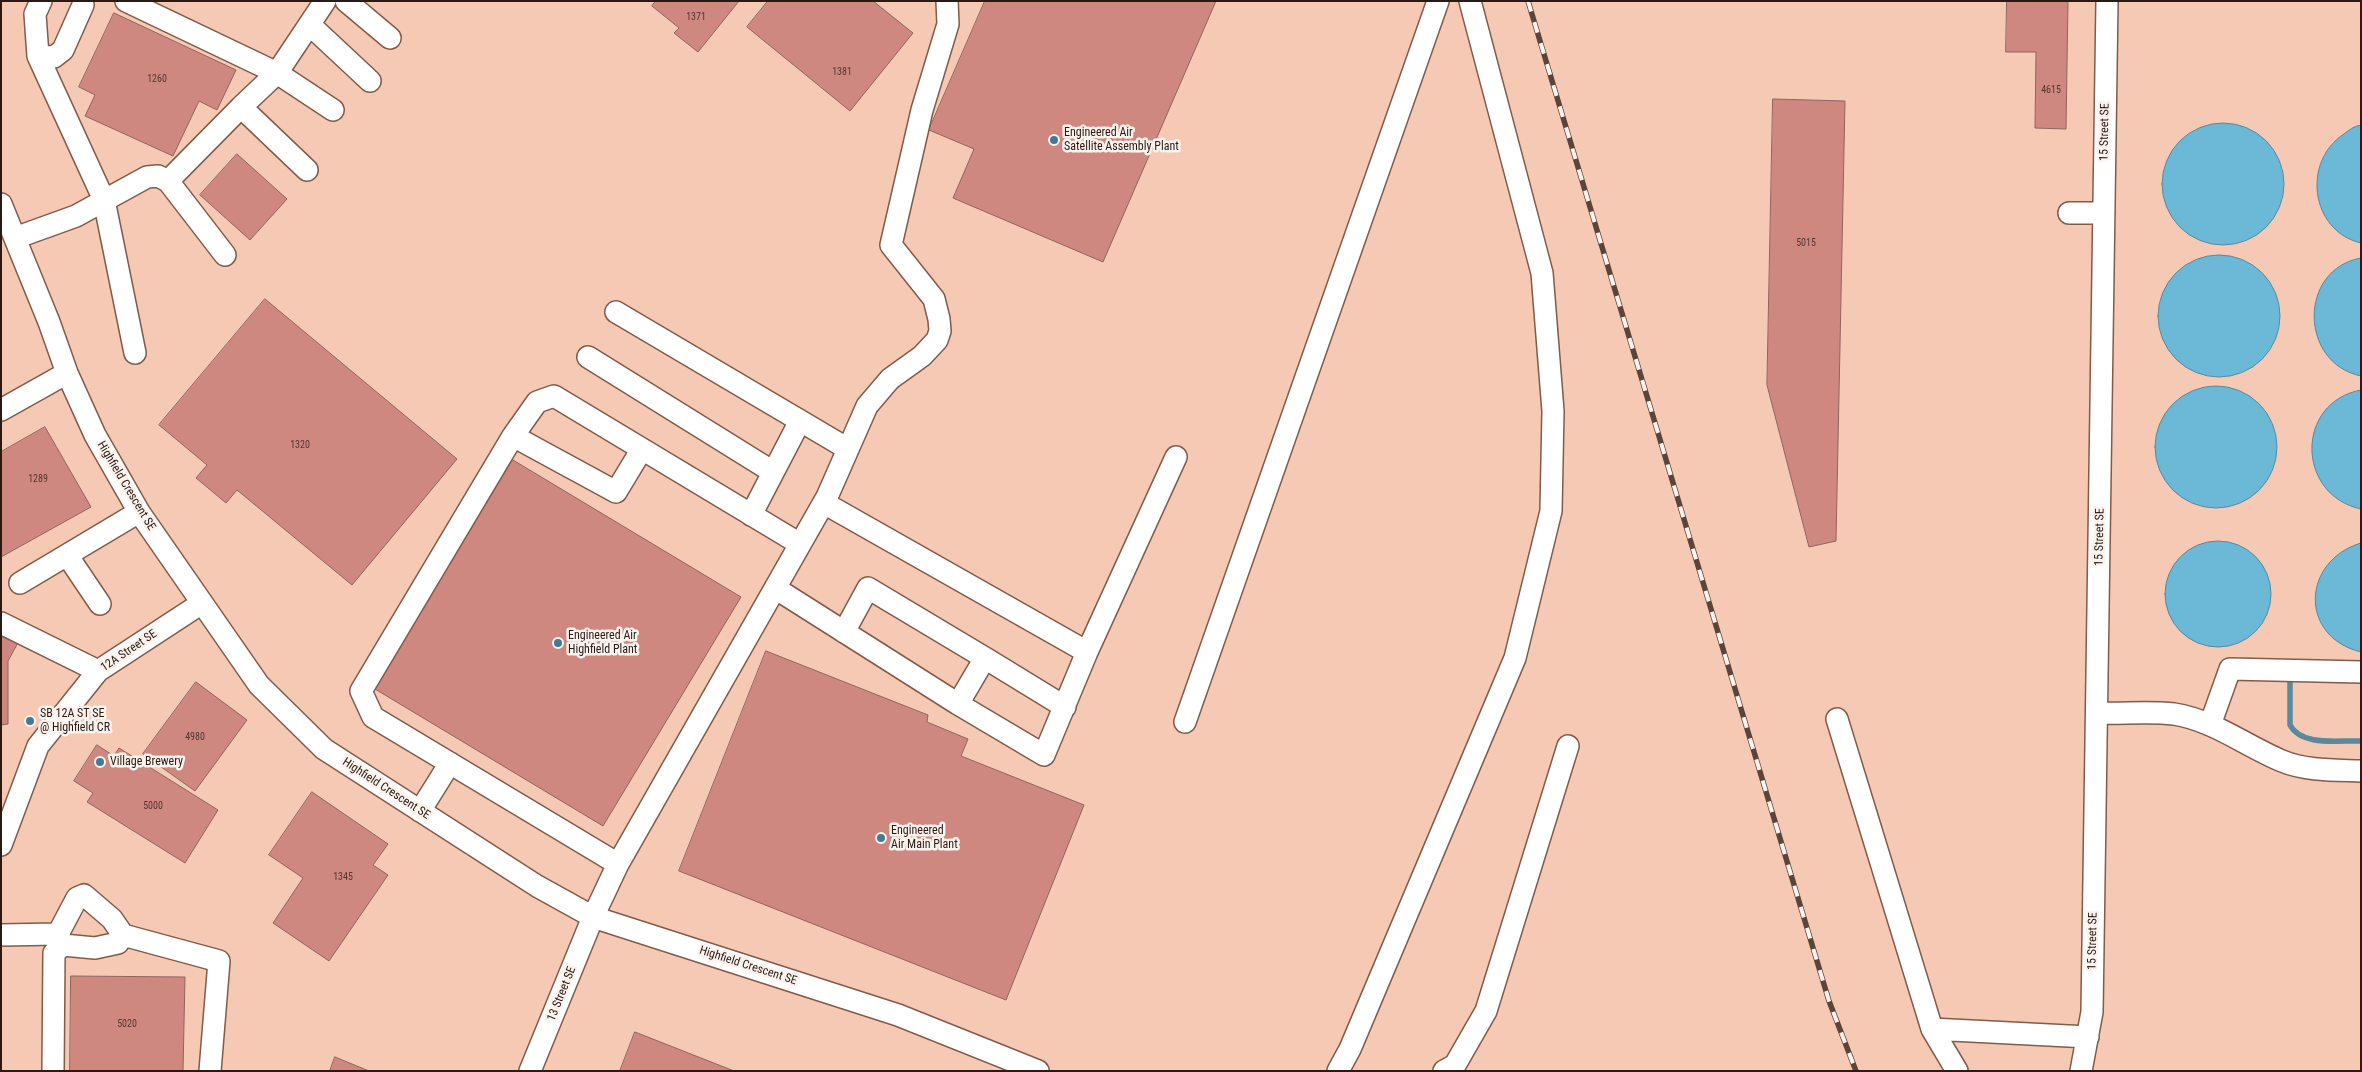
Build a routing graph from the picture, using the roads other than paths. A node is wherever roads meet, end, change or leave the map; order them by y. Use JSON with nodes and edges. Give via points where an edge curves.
{"nodes":[{"id":1,"x":41,"y":1,"type":"edge"},
{"id":2,"x":126,"y":1,"type":"edge"},
{"id":3,"x":325,"y":1,"type":"edge"},
{"id":4,"x":346,"y":1,"type":"edge"},
{"id":5,"x":947,"y":1,"type":"edge"},
{"id":6,"x":1438,"y":1,"type":"edge"},
{"id":7,"x":1470,"y":1,"type":"edge"},
{"id":8,"x":2106,"y":1,"type":"edge"},
{"id":9,"x":83,"y":5,"type":"dead end"},
{"id":10,"x":310,"y":25,"type":"junction"},
{"id":11,"x":390,"y":38,"type":"dead end"},
{"id":12,"x":38,"y":56,"type":"junction"},
{"id":13,"x":278,"y":72,"type":"junction"},
{"id":14,"x":370,"y":81,"type":"dead end"},
{"id":15,"x":241,"y":107,"type":"junction"},
{"id":16,"x":333,"y":110,"type":"dead end"},
{"id":17,"x":307,"y":170,"type":"dead end"},
{"id":18,"x":168,"y":181,"type":"junction"},
{"id":19,"x":104,"y":200,"type":"junction"},
{"id":20,"x":1,"y":204,"type":"edge"},
{"id":21,"x":2069,"y":213,"type":"dead end"},
{"id":22,"x":2104,"y":213,"type":"junction"},
{"id":23,"x":15,"y":238,"type":"junction"},
{"id":24,"x":225,"y":255,"type":"dead end"},
{"id":25,"x":616,"y":312,"type":"dead end"},
{"id":26,"x":135,"y":352,"type":"dead end"},
{"id":27,"x":588,"y":357,"type":"dead end"},
{"id":28,"x":67,"y":373,"type":"junction"},
{"id":29,"x":1,"y":410,"type":"edge"},
{"id":30,"x":800,"y":420,"type":"junction"},
{"id":31,"x":513,"y":436,"type":"junction"},
{"id":32,"x":642,"y":449,"type":"junction"},
{"id":33,"x":848,"y":449,"type":"junction"},
{"id":34,"x":1176,"y":457,"type":"dead end"},
{"id":35,"x":773,"y":472,"type":"junction"},
{"id":36,"x":824,"y":502,"type":"junction"},
{"id":37,"x":139,"y":512,"type":"junction"},
{"id":38,"x":751,"y":515,"type":"junction"},
{"id":39,"x":800,"y":544,"type":"junction"},
{"id":40,"x":67,"y":555,"type":"junction"},
{"id":41,"x":20,"y":583,"type":"dead end"},
{"id":42,"x":775,"y":588,"type":"junction"},
{"id":43,"x":202,"y":603,"type":"junction"},
{"id":44,"x":100,"y":604,"type":"dead end"},
{"id":45,"x":1,"y":623,"type":"edge"},
{"id":46,"x":844,"y":632,"type":"junction"},
{"id":47,"x":1087,"y":652,"type":"junction"},
{"id":48,"x":985,"y":658,"type":"junction"},
{"id":49,"x":98,"y":671,"type":"junction"},
{"id":50,"x":2361,"y":672,"type":"edge"},
{"id":51,"x":958,"y":704,"type":"junction"},
{"id":52,"x":1065,"y":707,"type":"junction"},
{"id":53,"x":2098,"y":713,"type":"junction"},
{"id":54,"x":1838,"y":719,"type":"dead end"},
{"id":55,"x":1185,"y":722,"type":"dead end"},
{"id":56,"x":2210,"y":725,"type":"junction"},
{"id":57,"x":1568,"y":746,"type":"dead end"},
{"id":58,"x":450,"y":763,"type":"junction"},
{"id":59,"x":2361,"y":771,"type":"edge"},
{"id":60,"x":420,"y":811,"type":"junction"},
{"id":61,"x":1,"y":844,"type":"edge"},
{"id":62,"x":618,"y":864,"type":"junction"},
{"id":63,"x":593,"y":917,"type":"junction"},
{"id":64,"x":1,"y":935,"type":"edge"},
{"id":65,"x":123,"y":935,"type":"junction"},
{"id":66,"x":61,"y":940,"type":"junction"},
{"id":67,"x":1932,"y":1030,"type":"junction"},
{"id":68,"x":2088,"y":1037,"type":"junction"},
{"id":69,"x":53,"y":1071,"type":"edge"},
{"id":70,"x":210,"y":1071,"type":"edge"},
{"id":71,"x":530,"y":1071,"type":"edge"},
{"id":72,"x":1038,"y":1071,"type":"edge"},
{"id":73,"x":1338,"y":1071,"type":"edge"},
{"id":74,"x":1444,"y":1071,"type":"edge"},
{"id":75,"x":1957,"y":1071,"type":"edge"},
{"id":76,"x":2081,"y":1071,"type":"edge"}],
"edges":[{"from":1,"to":12,"type":"street","via":[[34,14]]},
{"from":2,"to":13,"type":"street"},
{"from":3,"to":10,"type":"street"},
{"from":4,"to":11,"type":"street"},
{"from":5,"to":33,"type":"street","name":"13 Street SE","via":[[948,24],[922,110],[891,245],[934,299],[940,331],[937,340],[922,356],[890,379],[867,406]]},
{"from":6,"to":55,"type":"street"},
{"from":7,"to":73,"type":"street","via":[[1542,273],[1553,412],[1551,511],[1515,658]]},
{"from":8,"to":22,"type":"street","name":"15 Street SE"},
{"from":9,"to":12,"type":"street","via":[[63,50],[54,57]]},
{"from":10,"to":13,"type":"street"},
{"from":10,"to":14,"type":"street"},
{"from":12,"to":19,"type":"street"},
{"from":13,"to":15,"type":"street"},
{"from":13,"to":16,"type":"street"},
{"from":15,"to":17,"type":"street"},
{"from":15,"to":18,"type":"street"},
{"from":18,"to":19,"type":"street","via":[[158,176],[148,177]]},
{"from":18,"to":24,"type":"street"},
{"from":19,"to":23,"type":"street","via":[[76,216]]},
{"from":19,"to":26,"type":"street"},
{"from":20,"to":23,"type":"street","name":"Highfield Crescent SE"},
{"from":21,"to":22,"type":"street"},
{"from":22,"to":53,"type":"street","name":"15 Street SE"},
{"from":23,"to":28,"type":"street","name":"Highfield Crescent SE"},
{"from":25,"to":30,"type":"street"},
{"from":27,"to":35,"type":"street"},
{"from":28,"to":29,"type":"street"},
{"from":28,"to":37,"type":"street","name":"Highfield Crescent SE","via":[[95,435]]},
{"from":30,"to":33,"type":"street"},
{"from":30,"to":35,"type":"street"},
{"from":31,"to":32,"type":"street","via":[[537,402],[554,396]]},
{"from":31,"to":32,"type":"street","via":[[616,492]]},
{"from":31,"to":58,"type":"street","via":[[361,691],[373,717]]},
{"from":32,"to":38,"type":"street"},
{"from":33,"to":36,"type":"street","name":"13 Street SE"},
{"from":34,"to":47,"type":"street"},
{"from":35,"to":38,"type":"street"},
{"from":36,"to":39,"type":"street","name":"13 Street SE"},
{"from":36,"to":47,"type":"street"},
{"from":37,"to":40,"type":"street"},
{"from":37,"to":43,"type":"street","name":"Highfield Crescent SE"},
{"from":38,"to":39,"type":"street"},
{"from":39,"to":42,"type":"street","name":"13 Street SE"},
{"from":40,"to":41,"type":"street"},
{"from":40,"to":44,"type":"street"},
{"from":42,"to":46,"type":"street"},
{"from":42,"to":62,"type":"street","name":"13 Street SE"},
{"from":43,"to":49,"type":"street","name":"12A Street SE"},
{"from":43,"to":60,"type":"street","name":"Highfield Crescent SE","via":[[259,685],[324,749]]},
{"from":45,"to":49,"type":"street"},
{"from":46,"to":48,"type":"street","via":[[868,588]]},
{"from":46,"to":51,"type":"street"},
{"from":47,"to":52,"type":"street"},
{"from":48,"to":51,"type":"street"},
{"from":48,"to":52,"type":"street"},
{"from":49,"to":61,"type":"street","name":"12A Street SE","via":[[38,746]]},
{"from":50,"to":56,"type":"street","via":[[2230,669]]},
{"from":51,"to":52,"type":"street","via":[[1044,755]]},
{"from":53,"to":56,"type":"street","via":[[2174,714]]},
{"from":53,"to":68,"type":"street","name":"15 Street SE","via":[[2092,1012]]},
{"from":54,"to":67,"type":"street"},
{"from":56,"to":59,"type":"street","via":[[2284,762],[2310,768]]},
{"from":57,"to":74,"type":"street","via":[[1486,1011],[1455,1065]]},
{"from":58,"to":60,"type":"street"},
{"from":58,"to":62,"type":"street"},
{"from":60,"to":63,"type":"street","name":"Highfield Crescent SE","via":[[537,886]]},
{"from":62,"to":63,"type":"street","name":"13 Street SE"},
{"from":63,"to":71,"type":"street","name":"13 Street SE"},
{"from":63,"to":72,"type":"street","name":"Highfield Crescent SE","via":[[898,1015]]},
{"from":64,"to":66,"type":"street"},
{"from":65,"to":66,"type":"street","via":[[118,943],[94,948]]},
{"from":65,"to":66,"type":"street","via":[[112,919],[84,895],[77,898]]},
{"from":65,"to":70,"type":"street","via":[[219,961]]},
{"from":66,"to":69,"type":"street","via":[[54,954]]},
{"from":67,"to":68,"type":"street"},
{"from":67,"to":75,"type":"street"},
{"from":68,"to":76,"type":"street","name":"15 Street SE"}]}
